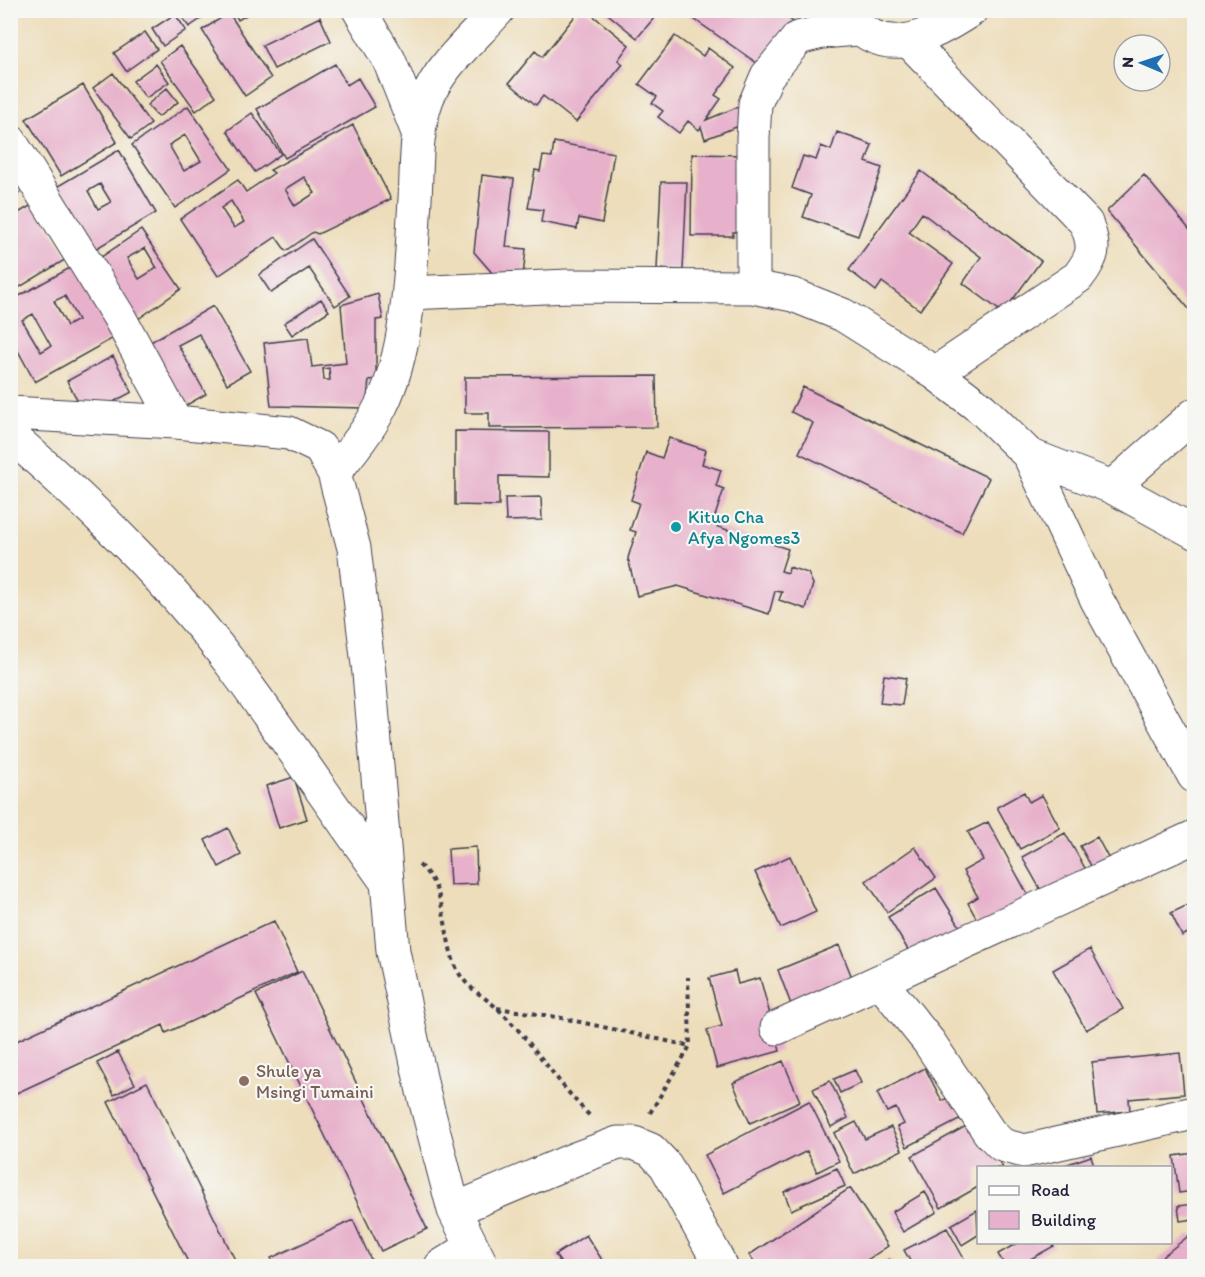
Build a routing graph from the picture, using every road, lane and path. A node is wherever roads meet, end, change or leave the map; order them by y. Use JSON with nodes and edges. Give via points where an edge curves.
{"nodes":[{"id":1,"x":359,"y":10,"type":"edge"},
{"id":2,"x":498,"y":10,"type":"edge"},
{"id":3,"x":971,"y":10,"type":"edge"},
{"id":4,"x":850,"y":20,"type":"edge"},
{"id":5,"x":909,"y":41,"type":"junction"},
{"id":6,"x":389,"y":60,"type":"junction"},
{"id":7,"x":441,"y":75,"type":"junction"},
{"id":8,"x":418,"y":135,"type":"junction"},
{"id":9,"x":10,"y":141,"type":"edge"},
{"id":10,"x":753,"y":287,"type":"junction"},
{"id":11,"x":409,"y":293,"type":"junction"},
{"id":12,"x":935,"y":373,"type":"junction"},
{"id":13,"x":10,"y":413,"type":"edge"},
{"id":14,"x":1194,"y":415,"type":"edge"},
{"id":15,"x":176,"y":422,"type":"junction"},
{"id":16,"x":10,"y":435,"type":"edge"},
{"id":17,"x":1029,"y":454,"type":"junction"},
{"id":18,"x":334,"y":473,"type":"junction"},
{"id":19,"x":1112,"y":488,"type":"junction"},
{"id":20,"x":1194,"y":532,"type":"edge"},
{"id":21,"x":1194,"y":776,"type":"edge"},
{"id":22,"x":382,"y":834,"type":"junction"},
{"id":23,"x":1194,"y":837,"type":"edge"},
{"id":24,"x":386,"y":881,"type":"junction"},
{"id":25,"x":688,"y":977,"type":"dead end"},
{"id":26,"x":880,"y":981,"type":"junction"},
{"id":27,"x":497,"y":1008,"type":"junction"},
{"id":28,"x":777,"y":1028,"type":"dead end"},
{"id":29,"x":690,"y":1046,"type":"junction"},
{"id":30,"x":1194,"y":1113,"type":"edge"},
{"id":31,"x":626,"y":1143,"type":"junction"},
{"id":32,"x":454,"y":1210,"type":"junction"},
{"id":33,"x":477,"y":1257,"type":"edge"},
{"id":34,"x":441,"y":1266,"type":"edge"},
{"id":35,"x":721,"y":1266,"type":"edge"}],
"edges":[{"from":1,"to":6,"type":"street"},
{"from":2,"to":7,"type":"street"},
{"from":3,"to":5,"type":"street","via":[[936,33]]},
{"from":4,"to":5,"type":"street","via":[[878,40]]},
{"from":4,"to":10,"type":"street","via":[[798,38],[767,76],[756,104]]},
{"from":5,"to":12,"type":"street","via":[[1086,223],[1093,241],[1091,260],[1078,277]]},
{"from":6,"to":7,"type":"street"},
{"from":6,"to":8,"type":"street"},
{"from":7,"to":8,"type":"street","via":[[427,99]]},
{"from":8,"to":11,"type":"street"},
{"from":9,"to":15,"type":"street","via":[[118,315]]},
{"from":10,"to":11,"type":"street","via":[[568,286]]},
{"from":10,"to":12,"type":"street","via":[[793,295],[843,315]]},
{"from":11,"to":18,"type":"street","via":[[395,365],[382,405]]},
{"from":12,"to":17,"type":"street","via":[[982,409]]},
{"from":13,"to":15,"type":"street"},
{"from":14,"to":19,"type":"street"},
{"from":15,"to":18,"type":"street","via":[[289,433],[320,448]]},
{"from":16,"to":24,"type":"street","via":[[80,496],[146,564],[228,660]]},
{"from":17,"to":19,"type":"street"},
{"from":17,"to":21,"type":"street","via":[[1097,600]]},
{"from":18,"to":22,"type":"street","via":[[354,549]]},
{"from":19,"to":20,"type":"street"},
{"from":22,"to":24,"type":"street"},
{"from":22,"to":27,"type":"path","via":[[428,872],[441,903],[457,971],[471,989]]},
{"from":23,"to":26,"type":"street"},
{"from":24,"to":32,"type":"street","via":[[393,951]]},
{"from":25,"to":29,"type":"path"},
{"from":26,"to":28,"type":"street"},
{"from":26,"to":30,"type":"street","via":[[1002,1145],[1024,1150]]},
{"from":27,"to":29,"type":"path"},
{"from":27,"to":31,"type":"path","via":[[584,1110]]},
{"from":29,"to":31,"type":"path"},
{"from":31,"to":32,"type":"street"},
{"from":31,"to":35,"type":"street","via":[[651,1150],[666,1166]]},
{"from":32,"to":33,"type":"street"},
{"from":33,"to":34,"type":"street"}]}
